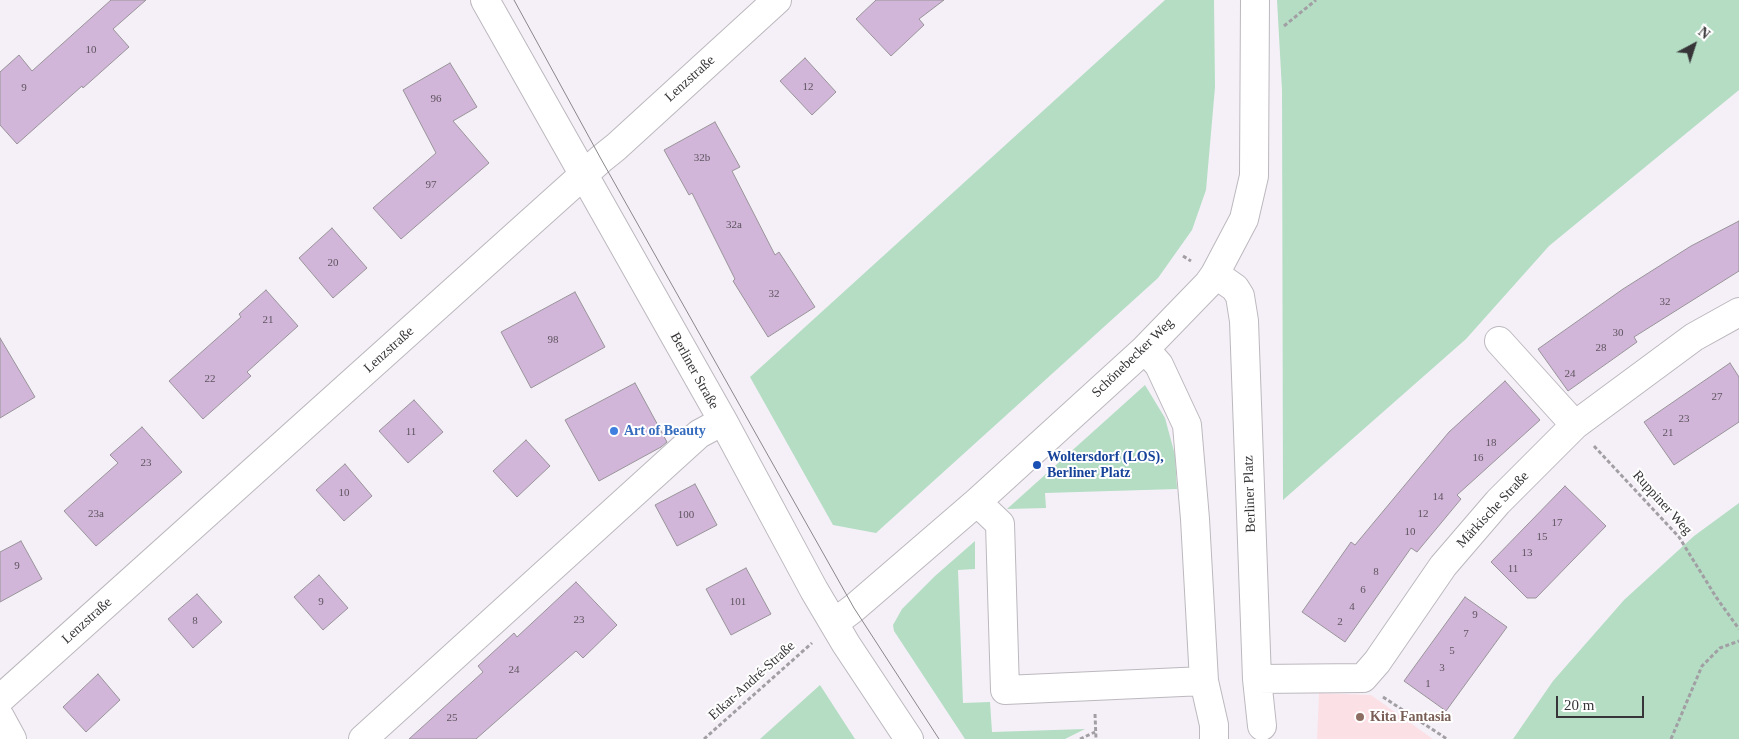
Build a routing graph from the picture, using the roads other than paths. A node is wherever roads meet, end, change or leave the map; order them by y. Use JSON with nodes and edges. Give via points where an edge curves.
{"nodes":[{"id":1,"x":485,"y":0,"type":"edge"},
{"id":2,"x":777,"y":0,"type":"edge"},
{"id":3,"x":1255,"y":0,"type":"edge"},
{"id":4,"x":584,"y":175,"type":"junction"},
{"id":5,"x":1216,"y":274,"type":"junction"},
{"id":6,"x":1739,"y":312,"type":"edge"},
{"id":7,"x":1500,"y":341,"type":"dead end"},
{"id":8,"x":1145,"y":349,"type":"junction"},
{"id":9,"x":723,"y":421,"type":"junction"},
{"id":10,"x":1575,"y":425,"type":"junction"},
{"id":11,"x":977,"y":502,"type":"junction"},
{"id":12,"x":825,"y":632,"type":"junction"},
{"id":13,"x":1257,"y":680,"type":"junction"},
{"id":14,"x":1204,"y":681,"type":"junction"},
{"id":15,"x":0,"y":699,"type":"edge"},
{"id":16,"x":0,"y":717,"type":"edge"},
{"id":17,"x":1262,"y":726,"type":"dead end"},
{"id":18,"x":12,"y":739,"type":"edge"},
{"id":19,"x":363,"y":739,"type":"edge"},
{"id":20,"x":909,"y":739,"type":"edge"},
{"id":21,"x":1214,"y":739,"type":"edge"}],
"edges":[{"from":1,"to":4,"type":"street","name":"Berliner Straße"},
{"from":2,"to":4,"type":"street","name":"Lenzstraße"},
{"from":3,"to":5,"type":"street","name":"Schönebecker Weg","via":[[1254,176],[1244,219]]},
{"from":4,"to":9,"type":"street","name":"Berliner Straße"},
{"from":4,"to":15,"type":"street","name":"Lenzstraße"},
{"from":5,"to":8,"type":"street","name":"Schönebecker Weg"},
{"from":5,"to":13,"type":"street","name":"Berliner Platz","via":[[1236,288],[1244,321]]},
{"from":6,"to":10,"type":"street","name":"Märkische Straße","via":[[1694,337]]},
{"from":7,"to":10,"type":"street"},
{"from":8,"to":11,"type":"street","name":"Schönebecker Weg"},
{"from":8,"to":14,"type":"street","via":[[1159,365],[1187,425]]},
{"from":9,"to":12,"type":"street","name":"Berliner Straße","via":[[814,590]]},
{"from":9,"to":19,"type":"street","via":[[699,434]]},
{"from":10,"to":13,"type":"street","name":"Märkische Straße","via":[[1498,502],[1443,566],[1377,662],[1362,678]]},
{"from":11,"to":12,"type":"street","name":"Schönebecker Weg"},
{"from":11,"to":14,"type":"street","via":[[1000,524],[1005,690]]},
{"from":12,"to":20,"type":"street","name":"Berliner Straße"},
{"from":13,"to":17,"type":"street","name":"Berliner Platz"},
{"from":14,"to":21,"type":"street"},
{"from":16,"to":18,"type":"street"}]}
